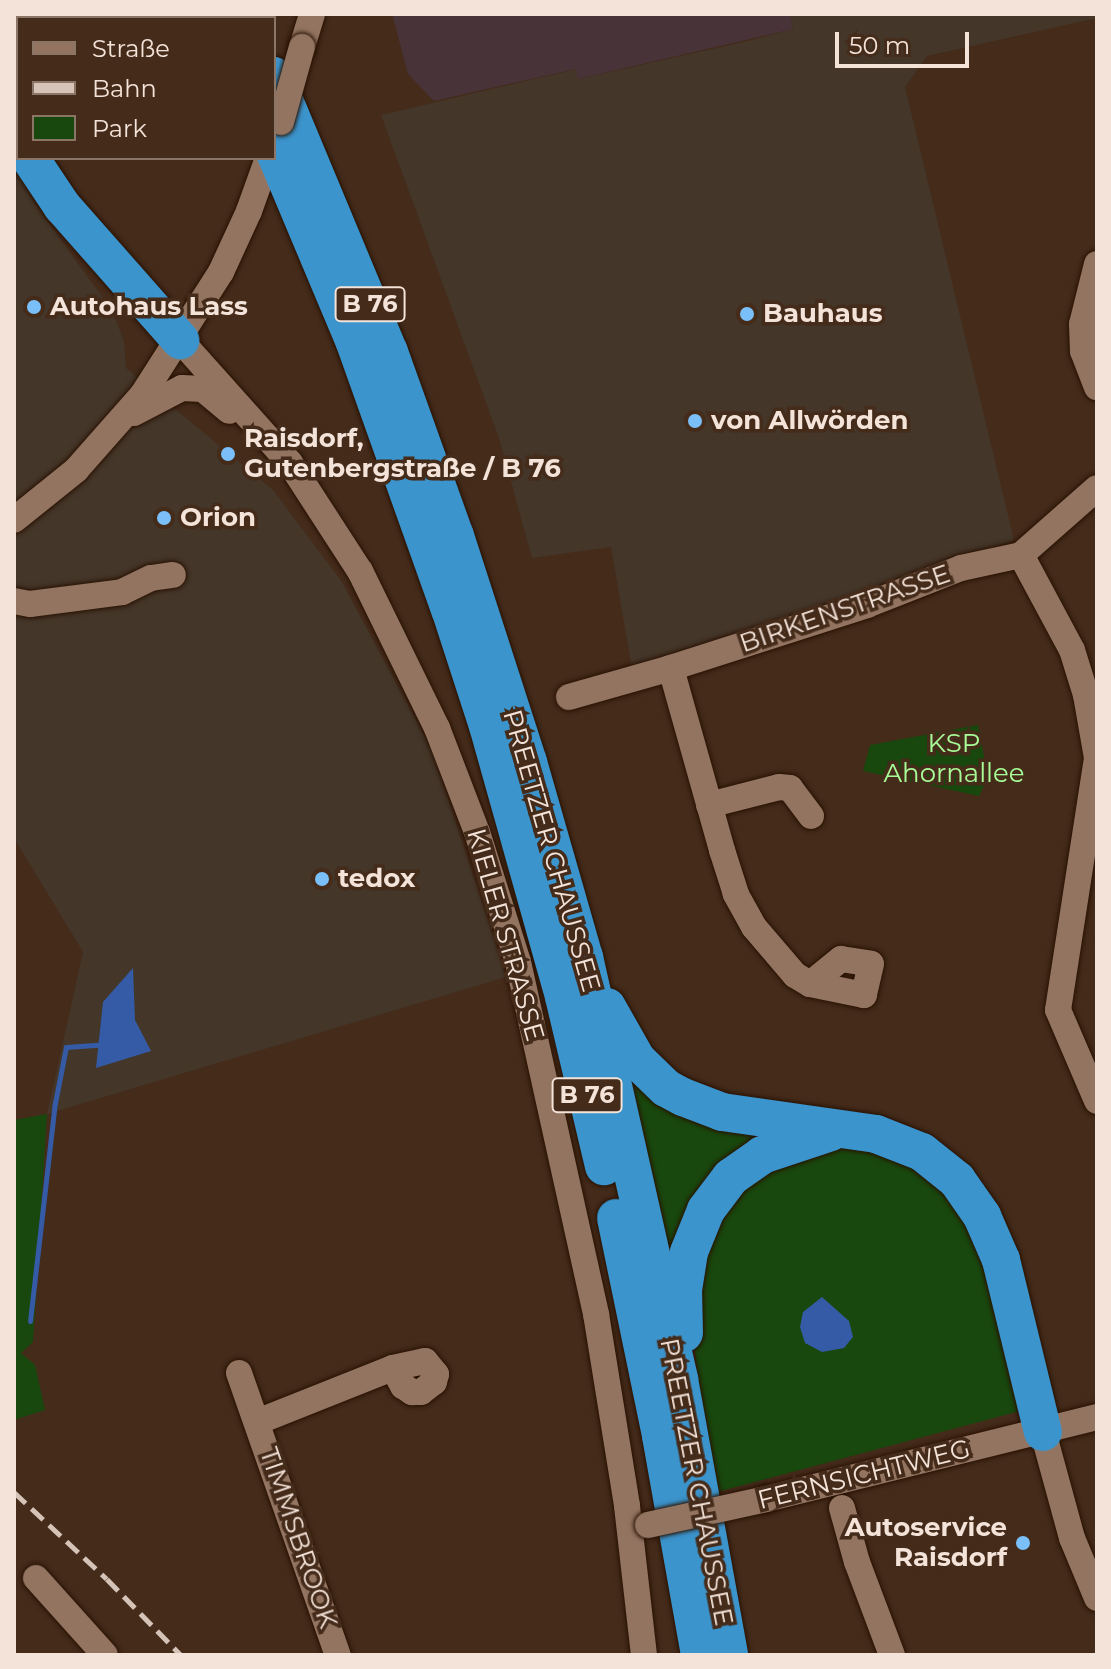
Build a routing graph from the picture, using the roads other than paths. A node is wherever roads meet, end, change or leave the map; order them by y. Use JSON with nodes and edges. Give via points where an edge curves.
{"nodes":[{"id":1,"x":312,"y":14,"type":"edge"},
{"id":2,"x":276,"y":81,"type":"edge"},
{"id":3,"x":276,"y":134,"type":"edge"},
{"id":4,"x":276,"y":155,"type":"edge"},
{"id":5,"x":37,"y":160,"type":"edge"},
{"id":6,"x":267,"y":160,"type":"edge"},
{"id":7,"x":1097,"y":264,"type":"edge"},
{"id":8,"x":180,"y":340,"type":"junction"},
{"id":9,"x":1097,"y":387,"type":"edge"},
{"id":10,"x":125,"y":418,"type":"junction"},
{"id":11,"x":290,"y":463,"type":"junction"},
{"id":12,"x":1097,"y":488,"type":"edge"},
{"id":13,"x":46,"y":496,"type":"junction"},
{"id":14,"x":14,"y":502,"type":"edge"},
{"id":15,"x":14,"y":520,"type":"edge"},
{"id":16,"x":1021,"y":555,"type":"junction"},
{"id":17,"x":173,"y":575,"type":"dead end"},
{"id":18,"x":14,"y":601,"type":"edge"},
{"id":19,"x":671,"y":668,"type":"junction"},
{"id":20,"x":1091,"y":694,"type":"edge"},
{"id":21,"x":569,"y":697,"type":"dead end"},
{"id":22,"x":709,"y":805,"type":"junction"},
{"id":23,"x":811,"y":816,"type":"dead end"},
{"id":24,"x":584,"y":957,"type":"junction"},
{"id":25,"x":810,"y":984,"type":"dead end"},
{"id":26,"x":1097,"y":1101,"type":"edge"},
{"id":27,"x":843,"y":1129,"type":"junction"},
{"id":28,"x":393,"y":1368,"type":"dead end"},
{"id":29,"x":239,"y":1373,"type":"dead end"},
{"id":30,"x":679,"y":1379,"type":"junction"},
{"id":31,"x":1097,"y":1417,"type":"edge"},
{"id":32,"x":257,"y":1422,"type":"junction"},
{"id":33,"x":1043,"y":1432,"type":"junction"},
{"id":34,"x":842,"y":1508,"type":"dead end"},
{"id":35,"x":639,"y":1527,"type":"junction"},
{"id":36,"x":36,"y":1578,"type":"dead end"},
{"id":37,"x":1097,"y":1598,"type":"edge"},
{"id":38,"x":105,"y":1655,"type":"edge"},
{"id":39,"x":338,"y":1655,"type":"edge"},
{"id":40,"x":644,"y":1655,"type":"edge"},
{"id":41,"x":700,"y":1655,"type":"edge"},
{"id":42,"x":729,"y":1655,"type":"edge"},
{"id":43,"x":892,"y":1655,"type":"edge"}],
"edges":[{"from":1,"to":3,"type":"street","bridge":true},
{"from":2,"to":24,"type":"highway","name":"PREETZER CHAUSSEE","number":"B 76","via":[[389,352],[455,536]]},
{"from":4,"to":41,"type":"highway","name":"PREETZER CHAUSSEE","number":"B 76","via":[[354,340],[488,726],[564,997],[610,1190]]},
{"from":5,"to":8,"type":"highway","via":[[62,206]]},
{"from":6,"to":8,"type":"street","via":[[221,272]]},
{"from":7,"to":9,"type":"street","via":[[1082,324],[1083,351]]},
{"from":8,"to":10,"type":"street"},
{"from":8,"to":11,"type":"street","name":"KIELER STRASSE"},
{"from":10,"to":11,"type":"street","via":[[182,388],[203,389]]},
{"from":10,"to":13,"type":"street"},
{"from":11,"to":35,"type":"street","name":"KIELER STRASSE","via":[[381,610],[437,728],[482,846],[518,962]]},
{"from":12,"to":16,"type":"street"},
{"from":13,"to":14,"type":"street"},
{"from":13,"to":15,"type":"street"},
{"from":16,"to":19,"type":"street","name":"BIRKENSTRASSE","via":[[961,568],[867,605]]},
{"from":16,"to":20,"type":"street"},
{"from":17,"to":18,"type":"street","via":[[151,578],[122,592],[30,604]]},
{"from":19,"to":21,"type":"street","name":"BIRKENSTRASSE"},
{"from":19,"to":22,"type":"street"},
{"from":20,"to":26,"type":"street","via":[[1097,758],[1058,1010]]},
{"from":22,"to":23,"type":"street","via":[[790,788]]},
{"from":22,"to":25,"type":"street","via":[[736,894],[754,927],[784,964]]},
{"from":24,"to":27,"type":"highway","number":"B 76","via":[[626,1043],[666,1088],[722,1112]]},
{"from":24,"to":30,"type":"highway","name":"PREETZER CHAUSSEE","number":"B 76"},
{"from":27,"to":30,"type":"highway","number":"B 76","via":[[762,1155],[731,1177],[706,1210],[689,1252],[683,1290],[685,1355]]},
{"from":27,"to":33,"type":"highway","number":"B 76","via":[[876,1134],[922,1152],[957,1180],[976,1206],[1001,1260]]},
{"from":28,"to":32,"type":"street","name":"TIMMSBROOK"},
{"from":29,"to":32,"type":"street","name":"TIMMSBROOK"},
{"from":30,"to":42,"type":"highway","name":"PREETZER CHAUSSEE","number":"B 76"},
{"from":31,"to":33,"type":"street","name":"FERNSICHTWEG"},
{"from":32,"to":39,"type":"street","name":"TIMMSBROOK"},
{"from":33,"to":35,"type":"street","name":"FERNSICHTWEG","bridge":true},
{"from":33,"to":37,"type":"street","via":[[1072,1538]]},
{"from":34,"to":43,"type":"street"},
{"from":35,"to":40,"type":"street","name":"KIELER STRASSE"},
{"from":36,"to":38,"type":"street"}]}
